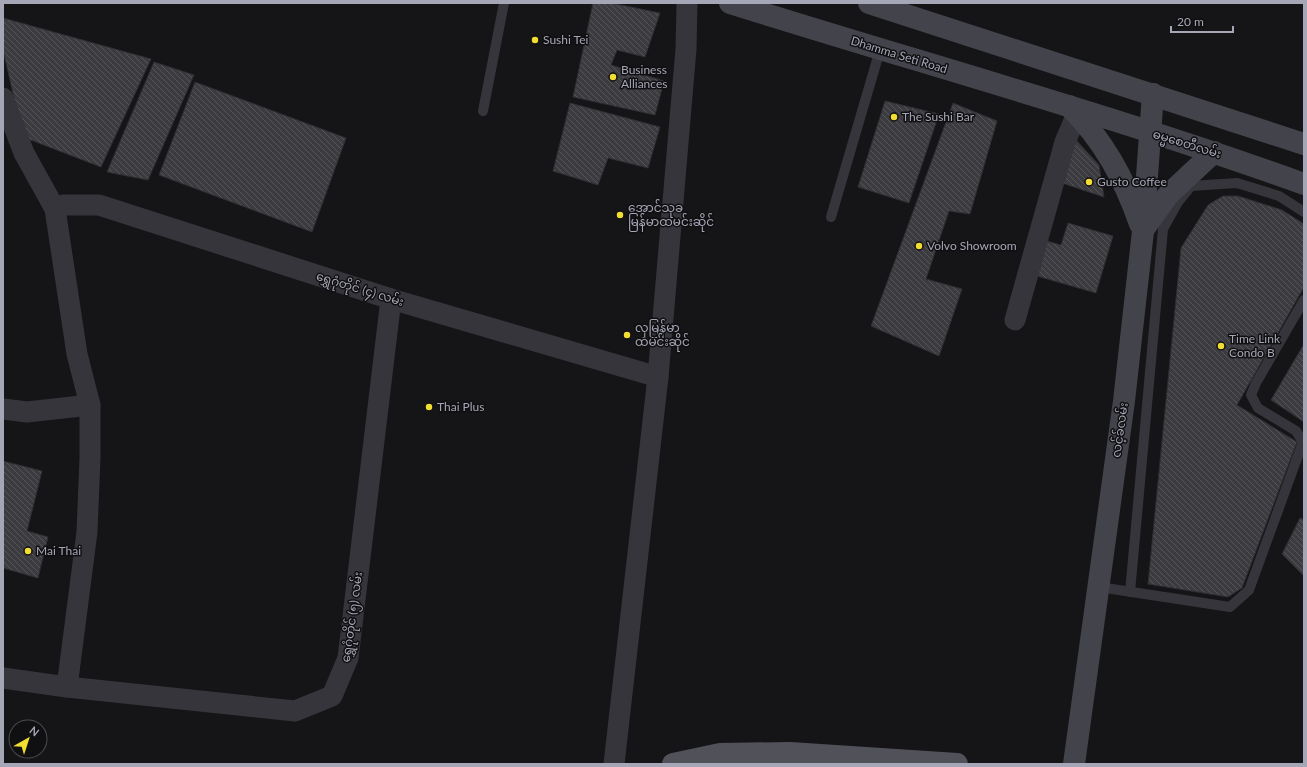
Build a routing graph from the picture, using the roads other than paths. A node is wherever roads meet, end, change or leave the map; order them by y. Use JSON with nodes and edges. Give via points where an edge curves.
{"nodes":[{"id":1,"x":504,"y":3,"type":"edge"},
{"id":2,"x":687,"y":3,"type":"edge"},
{"id":3,"x":730,"y":3,"type":"edge"},
{"id":4,"x":869,"y":3,"type":"edge"},
{"id":5,"x":880,"y":50,"type":"junction"},
{"id":6,"x":1153,"y":94,"type":"junction"},
{"id":7,"x":3,"y":98,"type":"edge"},
{"id":8,"x":1073,"y":110,"type":"junction"},
{"id":9,"x":483,"y":111,"type":"dead end"},
{"id":10,"x":1150,"y":133,"type":"junction"},
{"id":11,"x":1304,"y":144,"type":"edge"},
{"id":12,"x":1214,"y":152,"type":"junction"},
{"id":13,"x":1304,"y":184,"type":"edge"},
{"id":14,"x":59,"y":207,"type":"junction"},
{"id":15,"x":1304,"y":212,"type":"edge"},
{"id":16,"x":831,"y":217,"type":"dead end"},
{"id":17,"x":1143,"y":231,"type":"junction"},
{"id":18,"x":391,"y":299,"type":"junction"},
{"id":19,"x":1304,"y":300,"type":"edge"},
{"id":20,"x":1015,"y":320,"type":"dead end"},
{"id":21,"x":658,"y":377,"type":"junction"},
{"id":22,"x":90,"y":405,"type":"junction"},
{"id":23,"x":3,"y":409,"type":"edge"},
{"id":24,"x":1099,"y":587,"type":"junction"},
{"id":25,"x":1130,"y":592,"type":"junction"},
{"id":26,"x":3,"y":678,"type":"edge"},
{"id":27,"x":68,"y":687,"type":"junction"},
{"id":28,"x":614,"y":764,"type":"edge"},
{"id":29,"x":673,"y":764,"type":"edge"},
{"id":30,"x":957,"y":764,"type":"edge"},
{"id":31,"x":1074,"y":764,"type":"edge"}],
"edges":[{"from":1,"to":9,"type":"lane"},
{"from":2,"to":21,"type":"street","via":[[685,57]]},
{"from":3,"to":5,"type":"main road","name":"Dhamma Seti Road"},
{"from":4,"to":6,"type":"main road"},
{"from":5,"to":8,"type":"main road","name":"Dhamma Seti Road"},
{"from":5,"to":16,"type":"lane"},
{"from":6,"to":10,"type":"main road","name":"လင့်ခ်လမ်း"},
{"from":6,"to":11,"type":"main road"},
{"from":7,"to":14,"type":"street","via":[[24,153]]},
{"from":8,"to":10,"type":"main road","name":"ဓမ္မစေတီလမ်း"},
{"from":8,"to":17,"type":"main road","via":[[1118,171]]},
{"from":8,"to":20,"type":"street"},
{"from":10,"to":12,"type":"main road","name":"ဓမ္မစေတီလမ်း"},
{"from":10,"to":17,"type":"main road","name":"လင့်ခ်လမ်း"},
{"from":12,"to":13,"type":"main road","name":"ဓမ္မစေတီလမ်း"},
{"from":12,"to":17,"type":"main road","via":[[1168,195]]},
{"from":14,"to":18,"type":"street","name":"ရွှေဂုံတိုင် (၄) လမ်း","via":[[99,205]]},
{"from":14,"to":22,"type":"street","via":[[77,354]]},
{"from":15,"to":25,"type":"lane","via":[[1279,196],[1237,184],[1191,186],[1178,202],[1163,229]]},
{"from":17,"to":24,"type":"main road","name":"လင့်ခ်လမ်း"},
{"from":18,"to":21,"type":"street","name":"ရွှေဂုံတိုင် (၄) လမ်း"},
{"from":18,"to":27,"type":"street","name":"ရွှေဂုံတိုင် (၅) လမ်း","via":[[348,658],[332,696],[295,711]]},
{"from":19,"to":25,"type":"lane","via":[[1256,383],[1252,395],[1258,408],[1296,431],[1304,442],[1248,590],[1230,607]]},
{"from":21,"to":28,"type":"street"},
{"from":22,"to":23,"type":"street","via":[[27,412]]},
{"from":22,"to":27,"type":"street","via":[[87,532]]},
{"from":24,"to":25,"type":"lane"},
{"from":24,"to":31,"type":"main road","name":"လင့်ခ်လမ်း"},
{"from":26,"to":27,"type":"street","name":"ရွှေဂုံတိုင် (၅) လမ်း"},
{"from":29,"to":30,"type":"main road","via":[[720,754],[790,753]]}]}
